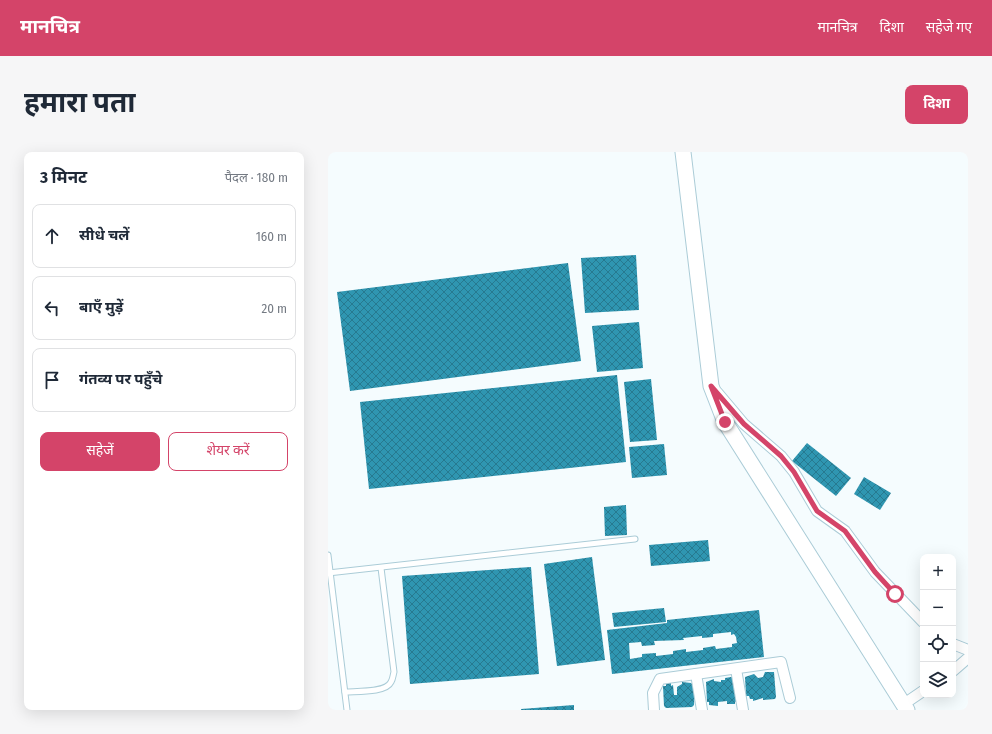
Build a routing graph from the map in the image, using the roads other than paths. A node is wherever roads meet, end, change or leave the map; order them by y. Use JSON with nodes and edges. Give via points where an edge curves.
{"nodes":[{"id":1,"x":683,"y":152,"type":"edge"},
{"id":2,"x":711,"y":386,"type":"junction"},
{"id":3,"x":635,"y":539,"type":"dead end"},
{"id":4,"x":328,"y":555,"type":"edge"},
{"id":5,"x":381,"y":568,"type":"junction"},
{"id":6,"x":329,"y":573,"type":"edge"},
{"id":7,"x":920,"y":619,"type":"edge"},
{"id":8,"x":956,"y":645,"type":"edge"},
{"id":9,"x":968,"y":650,"type":"edge"},
{"id":10,"x":968,"y":658,"type":"edge"},
{"id":11,"x":956,"y":668,"type":"edge"},
{"id":12,"x":736,"y":669,"type":"junction"},
{"id":13,"x":696,"y":674,"type":"junction"},
{"id":14,"x":345,"y":692,"type":"junction"},
{"id":15,"x":920,"y":694,"type":"edge"},
{"id":16,"x":790,"y":698,"type":"dead end"},
{"id":17,"x":905,"y":707,"type":"edge"},
{"id":18,"x":347,"y":710,"type":"edge"},
{"id":19,"x":654,"y":710,"type":"edge"},
{"id":20,"x":702,"y":710,"type":"edge"},
{"id":21,"x":742,"y":710,"type":"edge"}],
"edges":[{"from":1,"to":2,"type":"street"},
{"from":2,"to":7,"type":"street","via":[[744,424],[781,456],[794,472],[817,511],[845,531],[875,572]]},
{"from":2,"to":17,"type":"street","via":[[725,422]]},
{"from":3,"to":5,"type":"lane"},
{"from":4,"to":6,"type":"lane"},
{"from":5,"to":6,"type":"lane"},
{"from":5,"to":14,"type":"lane","via":[[394,672],[392,682],[387,687],[376,690]]},
{"from":6,"to":14,"type":"lane"},
{"from":8,"to":9,"type":"street"},
{"from":10,"to":11,"type":"street"},
{"from":12,"to":13,"type":"street"},
{"from":12,"to":16,"type":"street","via":[[781,662]]},
{"from":12,"to":21,"type":"street"},
{"from":13,"to":19,"type":"street","via":[[660,679],[653,693]]},
{"from":13,"to":20,"type":"street"},
{"from":14,"to":18,"type":"lane"},
{"from":15,"to":17,"type":"street"}]}
